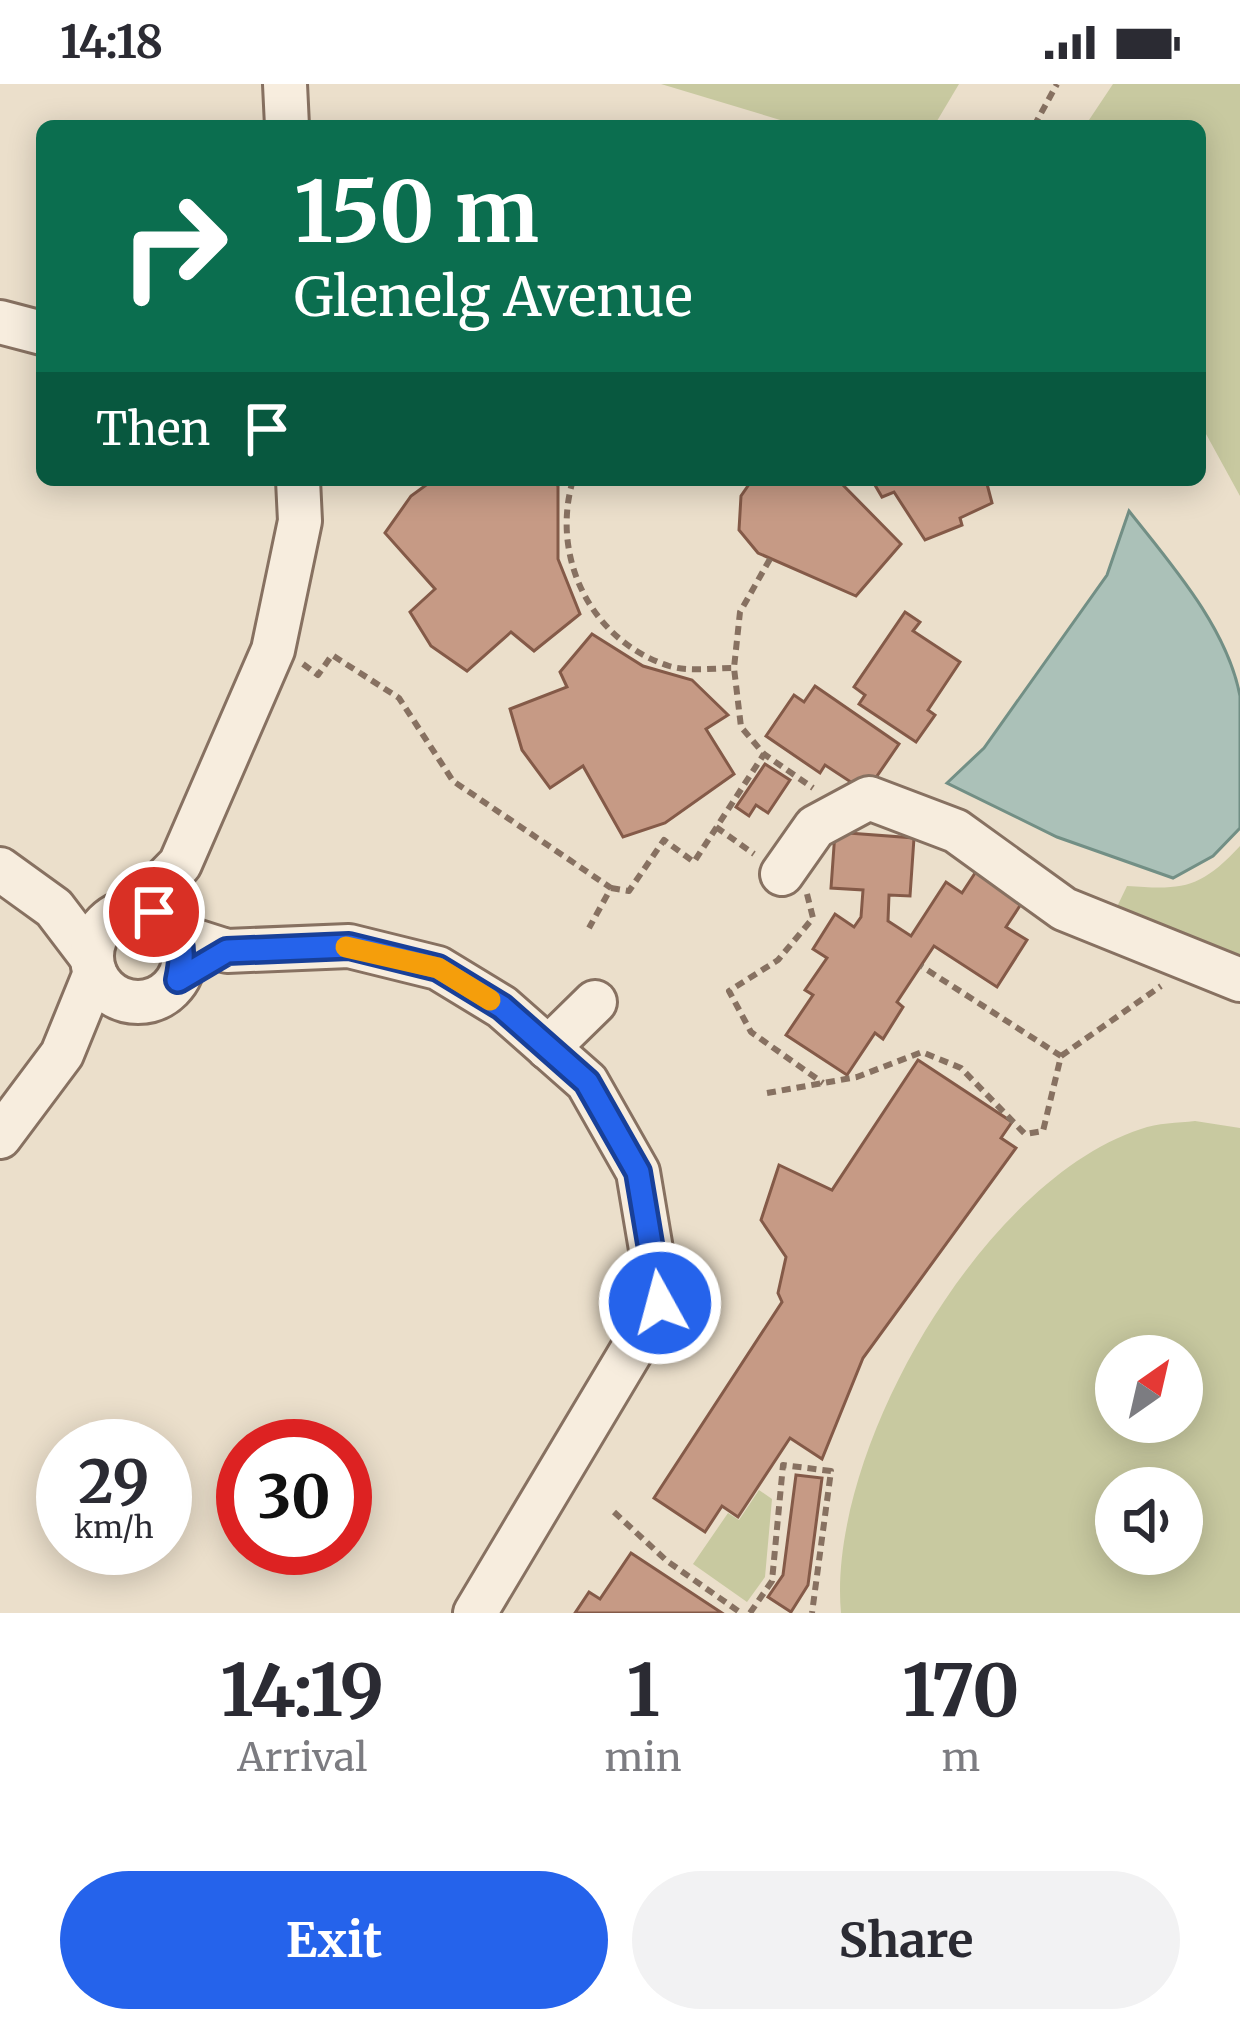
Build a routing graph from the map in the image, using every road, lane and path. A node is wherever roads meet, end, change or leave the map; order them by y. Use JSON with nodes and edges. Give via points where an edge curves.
{"nodes":[{"id":1,"x":285,"y":84,"type":"edge"},
{"id":2,"x":1057,"y":84,"type":"edge"},
{"id":3,"x":287,"y":120,"type":"edge"},
{"id":4,"x":1037,"y":120,"type":"edge"},
{"id":5,"x":0,"y":322,"type":"edge"},
{"id":6,"x":36,"y":331,"type":"edge"},
{"id":7,"x":298,"y":486,"type":"edge"},
{"id":8,"x":571,"y":486,"type":"edge"},
{"id":9,"x":770,"y":559,"type":"dead end"},
{"id":10,"x":295,"y":658,"type":"dead end"},
{"id":11,"x":734,"y":668,"type":"junction"},
{"id":12,"x":764,"y":754,"type":"junction"},
{"id":13,"x":846,"y":810,"type":"junction"},
{"id":14,"x":716,"y":827,"type":"junction"},
{"id":15,"x":180,"y":864,"type":"junction"},
{"id":16,"x":0,"y":868,"type":"edge"},
{"id":17,"x":782,"y":874,"type":"junction"},
{"id":18,"x":611,"y":888,"type":"junction"},
{"id":19,"x":589,"y":928,"type":"dead end"},
{"id":20,"x":178,"y":933,"type":"junction"},
{"id":21,"x":108,"y":941,"type":"junction"},
{"id":22,"x":227,"y":951,"type":"junction"},
{"id":23,"x":921,"y":965,"type":"dead end"},
{"id":24,"x":1191,"y":965,"type":"junction"},
{"id":25,"x":178,"y":980,"type":"junction"},
{"id":26,"x":1240,"y":980,"type":"edge"},
{"id":27,"x":134,"y":1001,"type":"junction"},
{"id":28,"x":595,"y":1002,"type":"dead end"},
{"id":29,"x":548,"y":1048,"type":"junction"},
{"id":30,"x":62,"y":1054,"type":"junction"},
{"id":31,"x":1061,"y":1056,"type":"junction"},
{"id":32,"x":824,"y":1083,"type":"junction"},
{"id":33,"x":767,"y":1093,"type":"dead end"},
{"id":34,"x":0,"y":1138,"type":"edge"},
{"id":35,"x":614,"y":1512,"type":"dead end"},
{"id":36,"x":475,"y":1613,"type":"edge"},
{"id":37,"x":745,"y":1613,"type":"edge"},
{"id":38,"x":812,"y":1613,"type":"edge"}],
"edges":[{"from":1,"to":3,"type":"street"},
{"from":2,"to":4,"type":"path"},
{"from":5,"to":6,"type":"street"},
{"from":7,"to":15,"type":"street","via":[[300,521],[273,650]]},
{"from":8,"to":11,"type":"path","via":[[568,554],[584,600],[624,642],[671,668]]},
{"from":9,"to":11,"type":"path","via":[[740,612]]},
{"from":10,"to":18,"type":"path","via":[[318,675],[332,655],[399,698],[453,781]]},
{"from":11,"to":12,"type":"path","via":[[741,728]]},
{"from":12,"to":13,"type":"path"},
{"from":12,"to":14,"type":"path"},
{"from":13,"to":17,"type":"street","via":[[815,827]]},
{"from":13,"to":24,"type":"street","via":[[869,798],[956,831],[1064,909]]},
{"from":14,"to":17,"type":"path"},
{"from":14,"to":18,"type":"path","via":[[694,862],[664,840],[629,891]]},
{"from":15,"to":20,"type":"street"},
{"from":15,"to":21,"type":"street"},
{"from":16,"to":21,"type":"street"},
{"from":17,"to":32,"type":"path","via":[[806,891],[813,918],[778,959],[729,991],[751,1032]]},
{"from":18,"to":19,"type":"path"},
{"from":20,"to":21,"type":"street","via":[[154,912]]},
{"from":20,"to":22,"type":"street"},
{"from":20,"to":25,"type":"street"},
{"from":21,"to":27,"type":"street","via":[[107,990]]},
{"from":21,"to":30,"type":"street"},
{"from":22,"to":25,"type":"street"},
{"from":22,"to":29,"type":"street","via":[[349,946],[438,968],[502,1007]]},
{"from":23,"to":31,"type":"path"},
{"from":24,"to":26,"type":"street"},
{"from":24,"to":31,"type":"path"},
{"from":25,"to":27,"type":"street","via":[[163,995]]},
{"from":27,"to":30,"type":"street"},
{"from":28,"to":29,"type":"street"},
{"from":29,"to":36,"type":"street","via":[[587,1082],[638,1172],[660,1303]]},
{"from":30,"to":34,"type":"street"},
{"from":31,"to":32,"type":"path","via":[[1043,1131],[1025,1133],[961,1068],[922,1052]]},
{"from":32,"to":33,"type":"path"},
{"from":35,"to":37,"type":"path","via":[[667,1561]]},
{"from":37,"to":38,"type":"path","via":[[772,1581],[783,1465],[830,1472]]}]}
